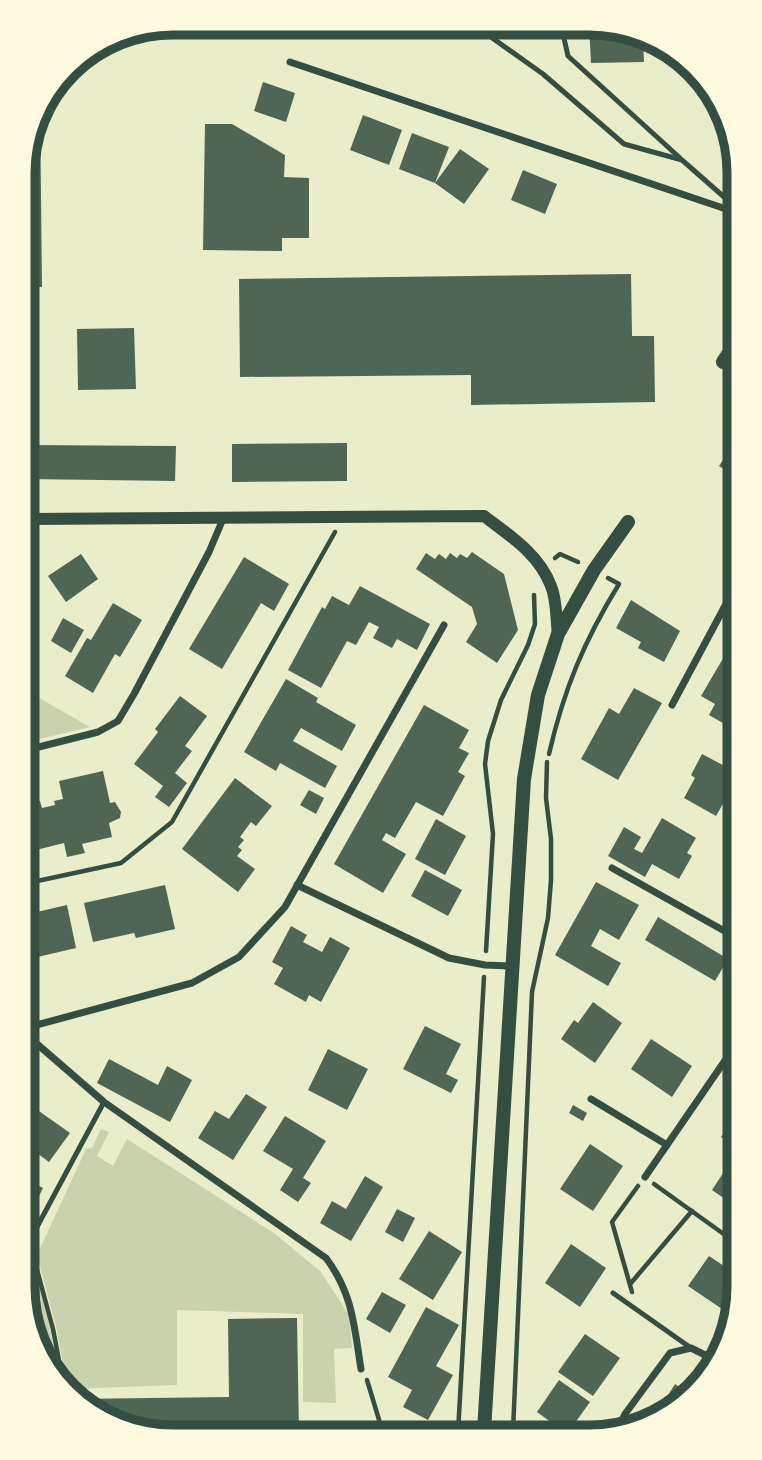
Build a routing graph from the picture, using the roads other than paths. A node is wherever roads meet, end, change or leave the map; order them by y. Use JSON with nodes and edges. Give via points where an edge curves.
{"nodes":[{"id":1,"x":488,"y":35,"type":"edge"},
{"id":2,"x":563,"y":35,"type":"edge"},
{"id":3,"x":290,"y":62,"type":"dead end"},
{"id":4,"x":682,"y":160,"type":"junction"},
{"id":5,"x":727,"y":200,"type":"edge"},
{"id":6,"x":727,"y":209,"type":"edge"},
{"id":7,"x":727,"y":356,"type":"edge"},
{"id":8,"x":723,"y":362,"type":"dead end"},
{"id":9,"x":35,"y":519,"type":"edge"},
{"id":10,"x":223,"y":519,"type":"junction"},
{"id":11,"x":628,"y":522,"type":"dead end"},
{"id":12,"x":727,"y":602,"type":"edge"},
{"id":13,"x":444,"y":625,"type":"dead end"},
{"id":14,"x":558,"y":634,"type":"junction"},
{"id":15,"x":672,"y":705,"type":"dead end"},
{"id":16,"x":35,"y":748,"type":"edge"},
{"id":17,"x":612,"y":867,"type":"dead end"},
{"id":18,"x":297,"y":885,"type":"junction"},
{"id":19,"x":727,"y":932,"type":"edge"},
{"id":20,"x":511,"y":966,"type":"junction"},
{"id":21,"x":35,"y":1025,"type":"edge"},
{"id":22,"x":35,"y":1042,"type":"edge"},
{"id":23,"x":727,"y":1058,"type":"edge"},
{"id":24,"x":591,"y":1099,"type":"dead end"},
{"id":25,"x":104,"y":1102,"type":"junction"},
{"id":26,"x":667,"y":1145,"type":"junction"},
{"id":27,"x":645,"y":1177,"type":"road end"},
{"id":28,"x":35,"y":1231,"type":"edge"},
{"id":29,"x":614,"y":1293,"type":"dead end"},
{"id":30,"x":691,"y":1348,"type":"junction"},
{"id":31,"x":708,"y":1356,"type":"edge"},
{"id":32,"x":361,"y":1369,"type":"road end"},
{"id":33,"x":622,"y":1421,"type":"edge"},
{"id":34,"x":484,"y":1425,"type":"edge"}],
"edges":[{"from":1,"to":4,"type":"lane","via":[[624,144]]},
{"from":2,"to":4,"type":"lane","via":[[568,56]]},
{"from":3,"to":6,"type":"street"},
{"from":4,"to":5,"type":"lane"},
{"from":7,"to":8,"type":"main road"},
{"from":9,"to":10,"type":"street"},
{"from":10,"to":14,"type":"street","via":[[484,516],[526,548],[543,569],[552,587]]},
{"from":10,"to":16,"type":"street","via":[[118,720],[99,732]]},
{"from":11,"to":14,"type":"main road"},
{"from":12,"to":15,"type":"street"},
{"from":13,"to":18,"type":"street"},
{"from":14,"to":20,"type":"main road","via":[[538,695],[524,779]]},
{"from":17,"to":19,"type":"street"},
{"from":18,"to":20,"type":"street","via":[[449,958]]},
{"from":18,"to":21,"type":"street","via":[[285,907],[239,957],[192,983]]},
{"from":20,"to":34,"type":"main road"},
{"from":22,"to":25,"type":"street"},
{"from":23,"to":26,"type":"street"},
{"from":24,"to":26,"type":"street"},
{"from":25,"to":28,"type":"lane"},
{"from":25,"to":32,"type":"street","via":[[326,1258],[340,1276],[351,1304]]},
{"from":26,"to":27,"type":"street"},
{"from":29,"to":30,"type":"lane"},
{"from":30,"to":31,"type":"street"},
{"from":30,"to":33,"type":"street","via":[[670,1353]]}]}
